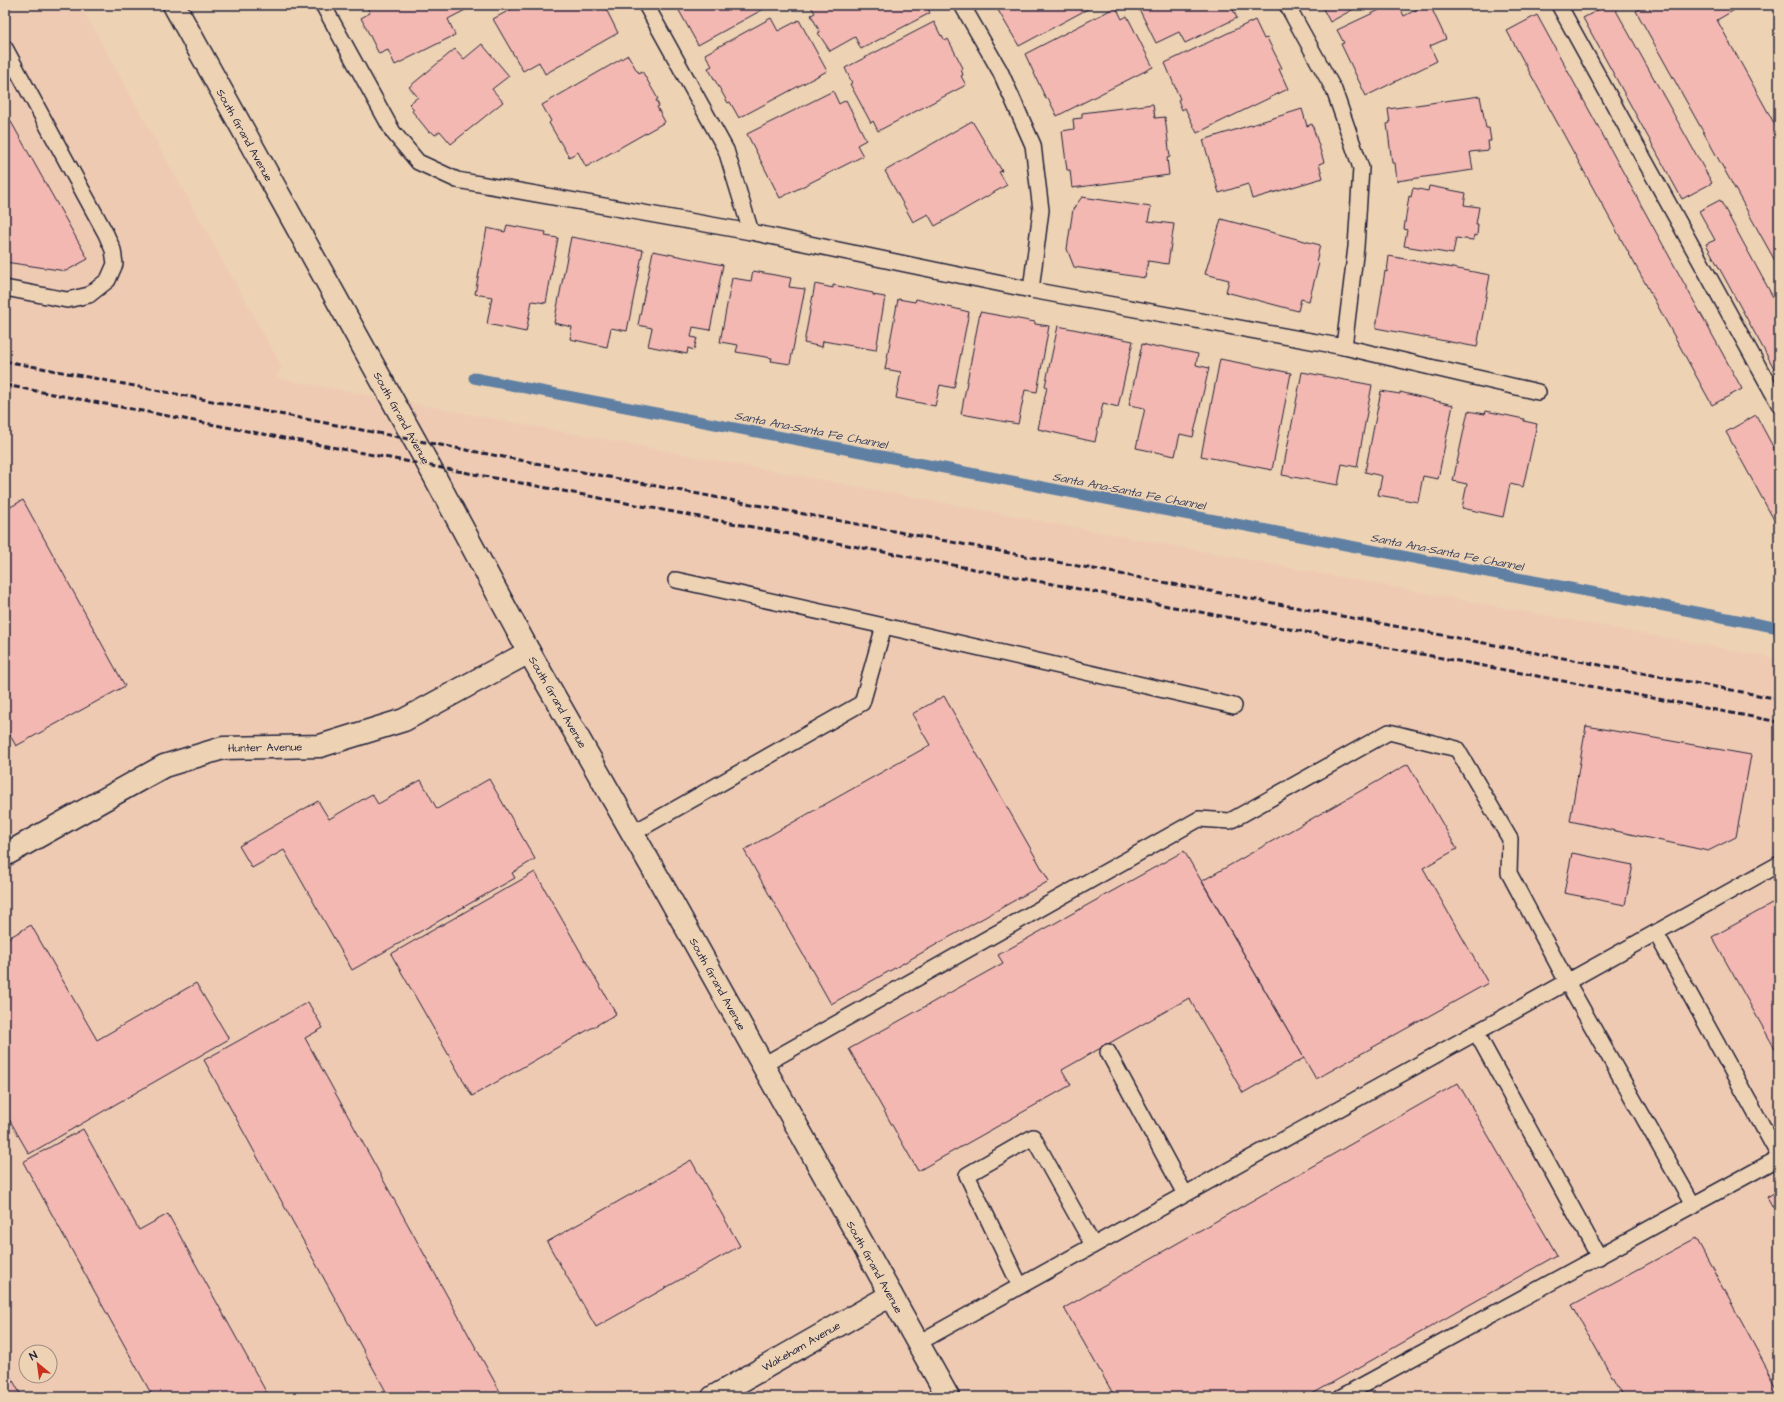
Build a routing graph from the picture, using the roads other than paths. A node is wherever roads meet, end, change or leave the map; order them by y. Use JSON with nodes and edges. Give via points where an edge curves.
{"nodes":[{"id":1,"x":174,"y":5,"type":"edge"},
{"id":2,"x":323,"y":5,"type":"edge"},
{"id":3,"x":646,"y":5,"type":"edge"},
{"id":4,"x":962,"y":5,"type":"edge"},
{"id":5,"x":1287,"y":5,"type":"edge"},
{"id":6,"x":1559,"y":5,"type":"edge"},
{"id":7,"x":5,"y":48,"type":"edge"},
{"id":8,"x":751,"y":232,"type":"junction"},
{"id":9,"x":5,"y":288,"type":"edge"},
{"id":10,"x":1031,"y":290,"type":"junction"},
{"id":11,"x":1344,"y":348,"type":"junction"},
{"id":12,"x":1538,"y":392,"type":"dead end"},
{"id":13,"x":1779,"y":404,"type":"edge"},
{"id":14,"x":676,"y":580,"type":"dead end"},
{"id":15,"x":884,"y":626,"type":"junction"},
{"id":16,"x":530,"y":652,"type":"junction"},
{"id":17,"x":1234,"y":706,"type":"dead end"},
{"id":18,"x":633,"y":832,"type":"junction"},
{"id":19,"x":5,"y":855,"type":"edge"},
{"id":20,"x":1779,"y":864,"type":"edge"},
{"id":21,"x":1656,"y":933,"type":"junction"},
{"id":22,"x":1567,"y":982,"type":"junction"},
{"id":23,"x":1476,"y":1032,"type":"junction"},
{"id":24,"x":1108,"y":1052,"type":"dead end"},
{"id":25,"x":763,"y":1065,"type":"junction"},
{"id":26,"x":1779,"y":1157,"type":"edge"},
{"id":27,"x":1185,"y":1194,"type":"junction"},
{"id":28,"x":1693,"y":1206,"type":"junction"},
{"id":29,"x":1093,"y":1245,"type":"junction"},
{"id":30,"x":1599,"y":1257,"type":"junction"},
{"id":31,"x":1020,"y":1286,"type":"junction"},
{"id":32,"x":891,"y":1295,"type":"junction"},
{"id":33,"x":918,"y":1343,"type":"junction"},
{"id":34,"x":712,"y":1397,"type":"edge"},
{"id":35,"x":948,"y":1397,"type":"edge"},
{"id":36,"x":1341,"y":1397,"type":"edge"}],
"edges":[{"from":1,"to":16,"type":"main road","name":"South Grand Avenue"},
{"from":2,"to":8,"type":"lane","via":[[393,132],[418,162],[457,180]]},
{"from":3,"to":8,"type":"lane","via":[[726,150]]},
{"from":4,"to":10,"type":"lane","via":[[1000,71],[1033,145],[1041,210]]},
{"from":5,"to":11,"type":"lane","via":[[1334,90],[1361,168],[1356,247]]},
{"from":6,"to":13,"type":"lane"},
{"from":7,"to":9,"type":"lane","via":[[106,234],[113,250],[115,264],[108,280],[89,295],[67,300]]},
{"from":8,"to":10,"type":"lane"},
{"from":10,"to":11,"type":"lane"},
{"from":11,"to":12,"type":"lane"},
{"from":14,"to":15,"type":"lane"},
{"from":15,"to":17,"type":"lane"},
{"from":15,"to":18,"type":"lane","via":[[862,703]]},
{"from":16,"to":18,"type":"main road","name":"South Grand Avenue"},
{"from":16,"to":19,"type":"main road","name":"Hunter Avenue","via":[[411,716],[320,746],[223,748],[164,766]]},
{"from":18,"to":25,"type":"main road","name":"South Grand Avenue"},
{"from":20,"to":21,"type":"lane"},
{"from":21,"to":22,"type":"lane"},
{"from":21,"to":26,"type":"lane"},
{"from":22,"to":23,"type":"lane"},
{"from":22,"to":25,"type":"lane","via":[[1508,873],[1510,839],[1457,750],[1389,732],[1230,820],[1198,819]]},
{"from":22,"to":28,"type":"lane"},
{"from":23,"to":27,"type":"lane"},
{"from":23,"to":30,"type":"lane"},
{"from":24,"to":27,"type":"lane"},
{"from":25,"to":32,"type":"main road","name":"South Grand Avenue"},
{"from":26,"to":28,"type":"lane"},
{"from":27,"to":29,"type":"lane"},
{"from":28,"to":30,"type":"lane"},
{"from":29,"to":31,"type":"lane"},
{"from":29,"to":31,"type":"lane","via":[[1033,1137],[967,1175]]},
{"from":30,"to":36,"type":"lane"},
{"from":31,"to":33,"type":"lane"},
{"from":32,"to":33,"type":"main road","name":"South Grand Avenue"},
{"from":32,"to":34,"type":"main road","name":"Wakeham Avenue"},
{"from":33,"to":35,"type":"main road","name":"South Grand Avenue"}]}
